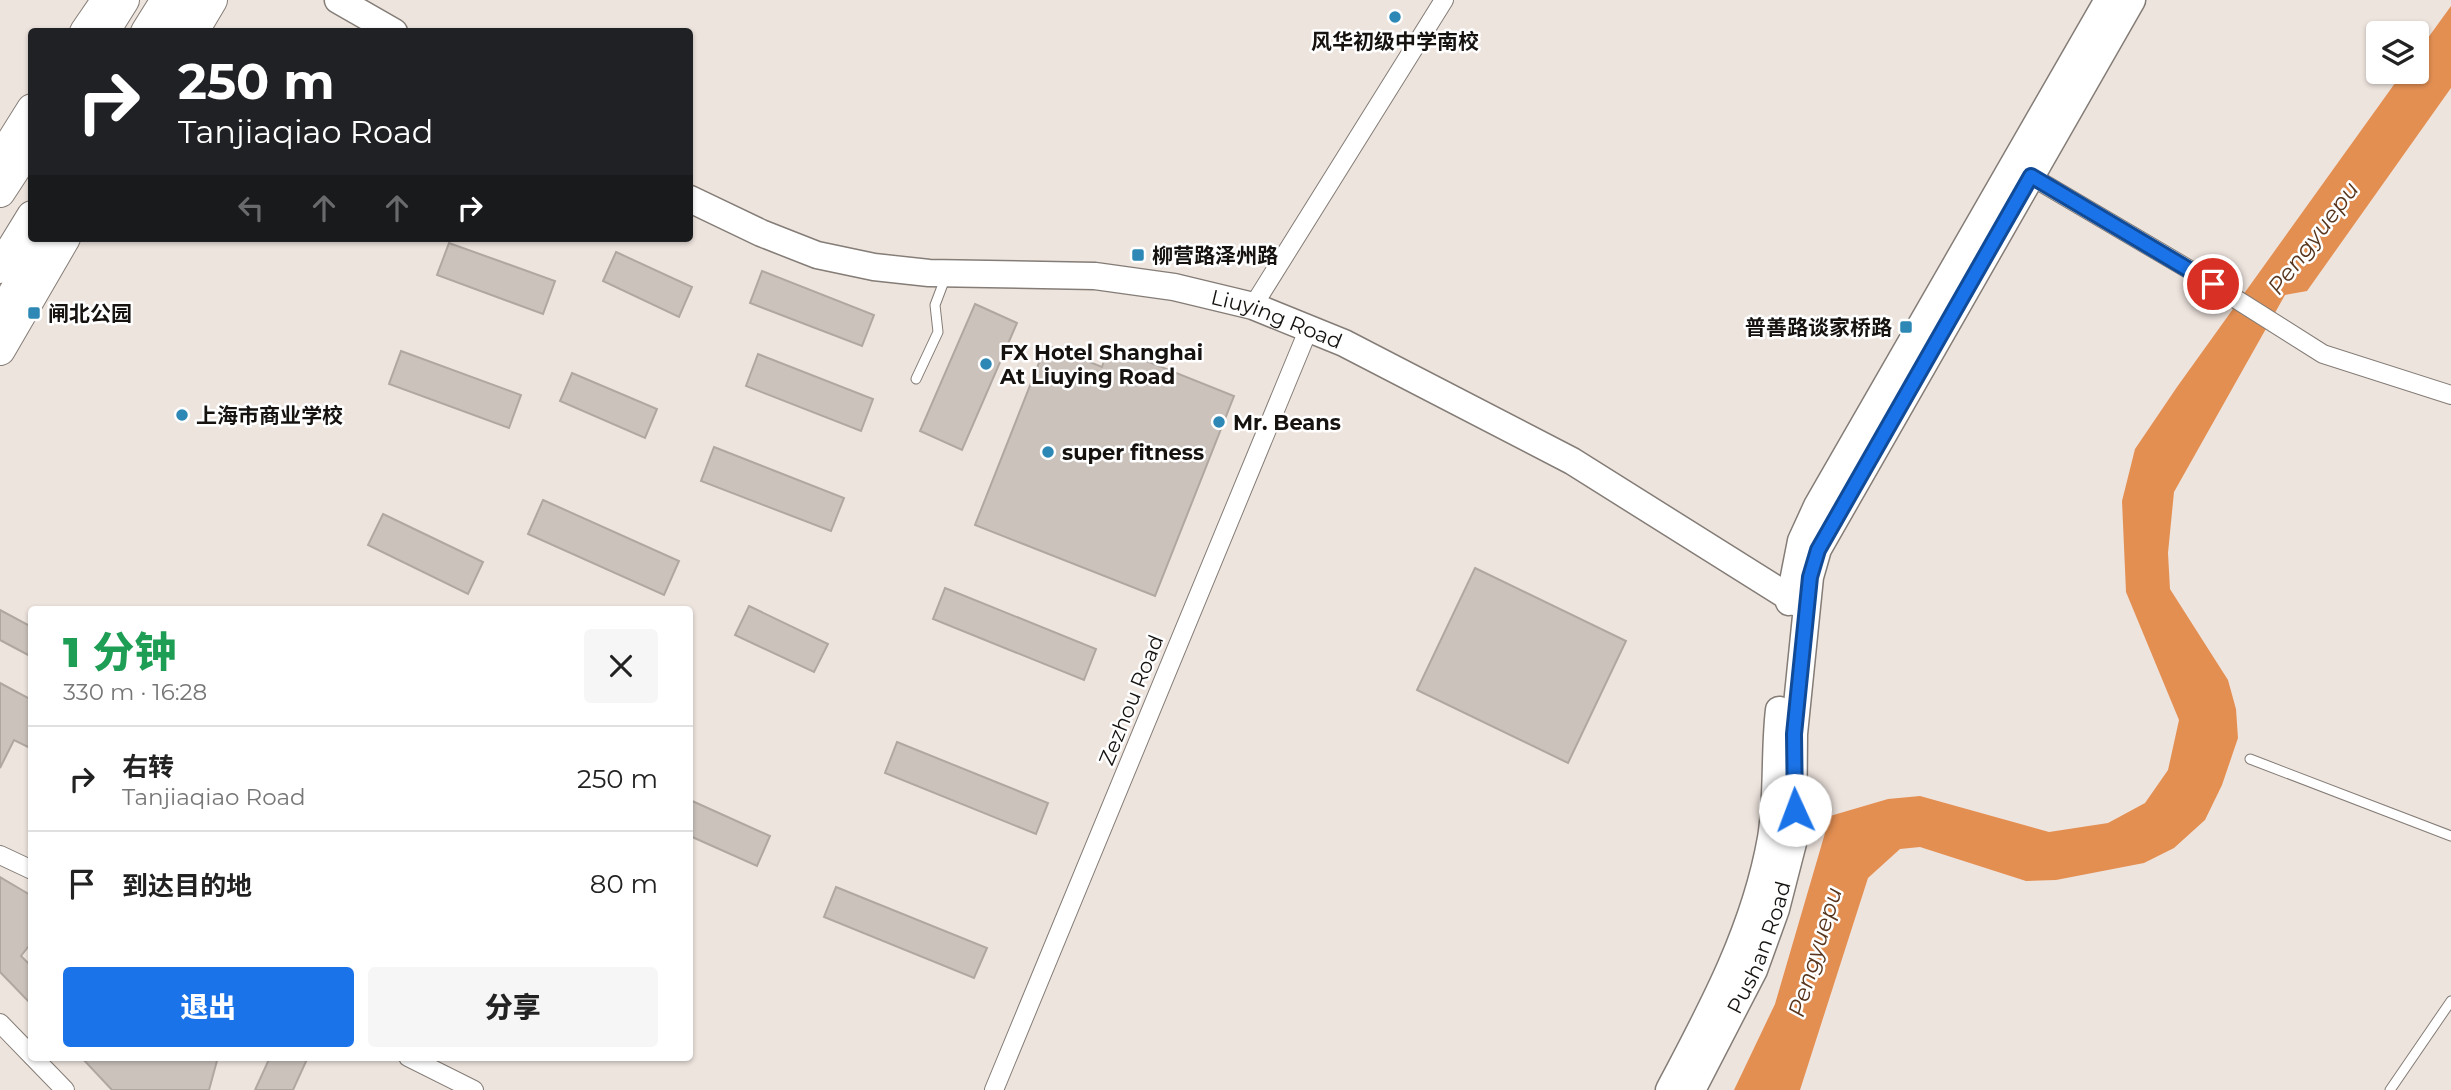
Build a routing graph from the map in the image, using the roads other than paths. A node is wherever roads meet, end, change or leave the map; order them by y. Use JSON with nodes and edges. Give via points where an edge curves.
{"nodes":[{"id":1,"x":85,"y":0,"type":"edge"},
{"id":2,"x":107,"y":0,"type":"edge"},
{"id":3,"x":124,"y":0,"type":"edge"},
{"id":4,"x":166,"y":0,"type":"edge"},
{"id":5,"x":179,"y":0,"type":"edge"},
{"id":6,"x":193,"y":0,"type":"edge"},
{"id":7,"x":212,"y":0,"type":"edge"},
{"id":8,"x":338,"y":0,"type":"edge"},
{"id":9,"x":1444,"y":0,"type":"edge"},
{"id":10,"x":2108,"y":0,"type":"edge"},
{"id":11,"x":2132,"y":0,"type":"edge"},
{"id":12,"x":74,"y":28,"type":"edge"},
{"id":13,"x":88,"y":28,"type":"edge"},
{"id":14,"x":106,"y":28,"type":"edge"},
{"id":15,"x":148,"y":28,"type":"edge"},
{"id":16,"x":162,"y":28,"type":"edge"},
{"id":17,"x":176,"y":28,"type":"edge"},
{"id":18,"x":195,"y":28,"type":"edge"},
{"id":19,"x":387,"y":28,"type":"edge"},
{"id":20,"x":28,"y":115,"type":"edge"},
{"id":21,"x":28,"y":150,"type":"edge"},
{"id":22,"x":0,"y":160,"type":"edge"},
{"id":23,"x":2022,"y":171,"type":"junction"},
{"id":24,"x":0,"y":192,"type":"edge"},
{"id":25,"x":693,"y":200,"type":"edge"},
{"id":26,"x":28,"y":222,"type":"edge"},
{"id":27,"x":33,"y":242,"type":"edge"},
{"id":28,"x":43,"y":242,"type":"edge"},
{"id":29,"x":63,"y":242,"type":"edge"},
{"id":30,"x":0,"y":268,"type":"edge"},
{"id":31,"x":946,"y":273,"type":"junction"},
{"id":32,"x":0,"y":295,"type":"edge"},
{"id":33,"x":1253,"y":306,"type":"junction"},
{"id":34,"x":0,"y":317,"type":"edge"},
{"id":35,"x":1309,"y":328,"type":"junction"},
{"id":36,"x":0,"y":350,"type":"edge"},
{"id":37,"x":916,"y":379,"type":"dead end"},
{"id":38,"x":2451,"y":395,"type":"edge"},
{"id":39,"x":1797,"y":603,"type":"junction"},
{"id":40,"x":2250,"y":759,"type":"dead end"},
{"id":41,"x":2451,"y":836,"type":"edge"},
{"id":42,"x":0,"y":855,"type":"edge"},
{"id":43,"x":28,"y":868,"type":"edge"},
{"id":44,"x":2451,"y":1001,"type":"edge"},
{"id":45,"x":0,"y":1023,"type":"edge"},
{"id":46,"x":28,"y":1052,"type":"edge"},
{"id":47,"x":37,"y":1061,"type":"edge"},
{"id":48,"x":416,"y":1061,"type":"edge"},
{"id":49,"x":65,"y":1090,"type":"edge"},
{"id":50,"x":474,"y":1090,"type":"edge"},
{"id":51,"x":994,"y":1090,"type":"edge"},
{"id":52,"x":1669,"y":1090,"type":"edge"},
{"id":53,"x":1692,"y":1090,"type":"edge"},
{"id":54,"x":2390,"y":1090,"type":"edge"}],
"edges":[{"from":1,"to":12,"type":"main road"},
{"from":2,"to":13,"type":"main road"},
{"from":3,"to":14,"type":"main road"},
{"from":4,"to":15,"type":"main road"},
{"from":5,"to":16,"type":"main road"},
{"from":6,"to":17,"type":"main road"},
{"from":7,"to":18,"type":"main road"},
{"from":8,"to":19,"type":"main road"},
{"from":9,"to":33,"type":"street"},
{"from":10,"to":23,"type":"main road","name":"Pushan Road"},
{"from":11,"to":23,"type":"main road","name":"Pushan Road"},
{"from":20,"to":22,"type":"main road"},
{"from":21,"to":24,"type":"main road"},
{"from":23,"to":38,"type":"street","via":[[2323,354]]},
{"from":23,"to":39,"type":"main road","name":"Pushan Road","via":[[1817,506],[1801,541]]},
{"from":25,"to":31,"type":"main road","name":"Liuying Road","via":[[817,254],[874,267]]},
{"from":26,"to":30,"type":"main road"},
{"from":27,"to":32,"type":"main road"},
{"from":28,"to":34,"type":"main road"},
{"from":29,"to":36,"type":"main road"},
{"from":31,"to":33,"type":"main road","name":"Liuying Road","via":[[1095,276],[1187,289]]},
{"from":31,"to":37,"type":"lane","via":[[935,305],[938,332]]},
{"from":33,"to":35,"type":"main road","name":"Liuying Road"},
{"from":35,"to":39,"type":"main road","name":"Liuying Road","via":[[1572,461]]},
{"from":35,"to":51,"type":"street","name":"Zezhou Road"},
{"from":39,"to":52,"type":"main road","name":"Pushan Road","via":[[1776,734],[1774,811],[1758,890],[1735,961]]},
{"from":39,"to":53,"type":"main road","name":"Pushan Road","via":[[1793,843],[1754,970]]},
{"from":40,"to":41,"type":"lane"},
{"from":42,"to":43,"type":"street"},
{"from":44,"to":54,"type":"lane"},
{"from":45,"to":46,"type":"street"},
{"from":47,"to":49,"type":"street"},
{"from":48,"to":50,"type":"street"}]}
